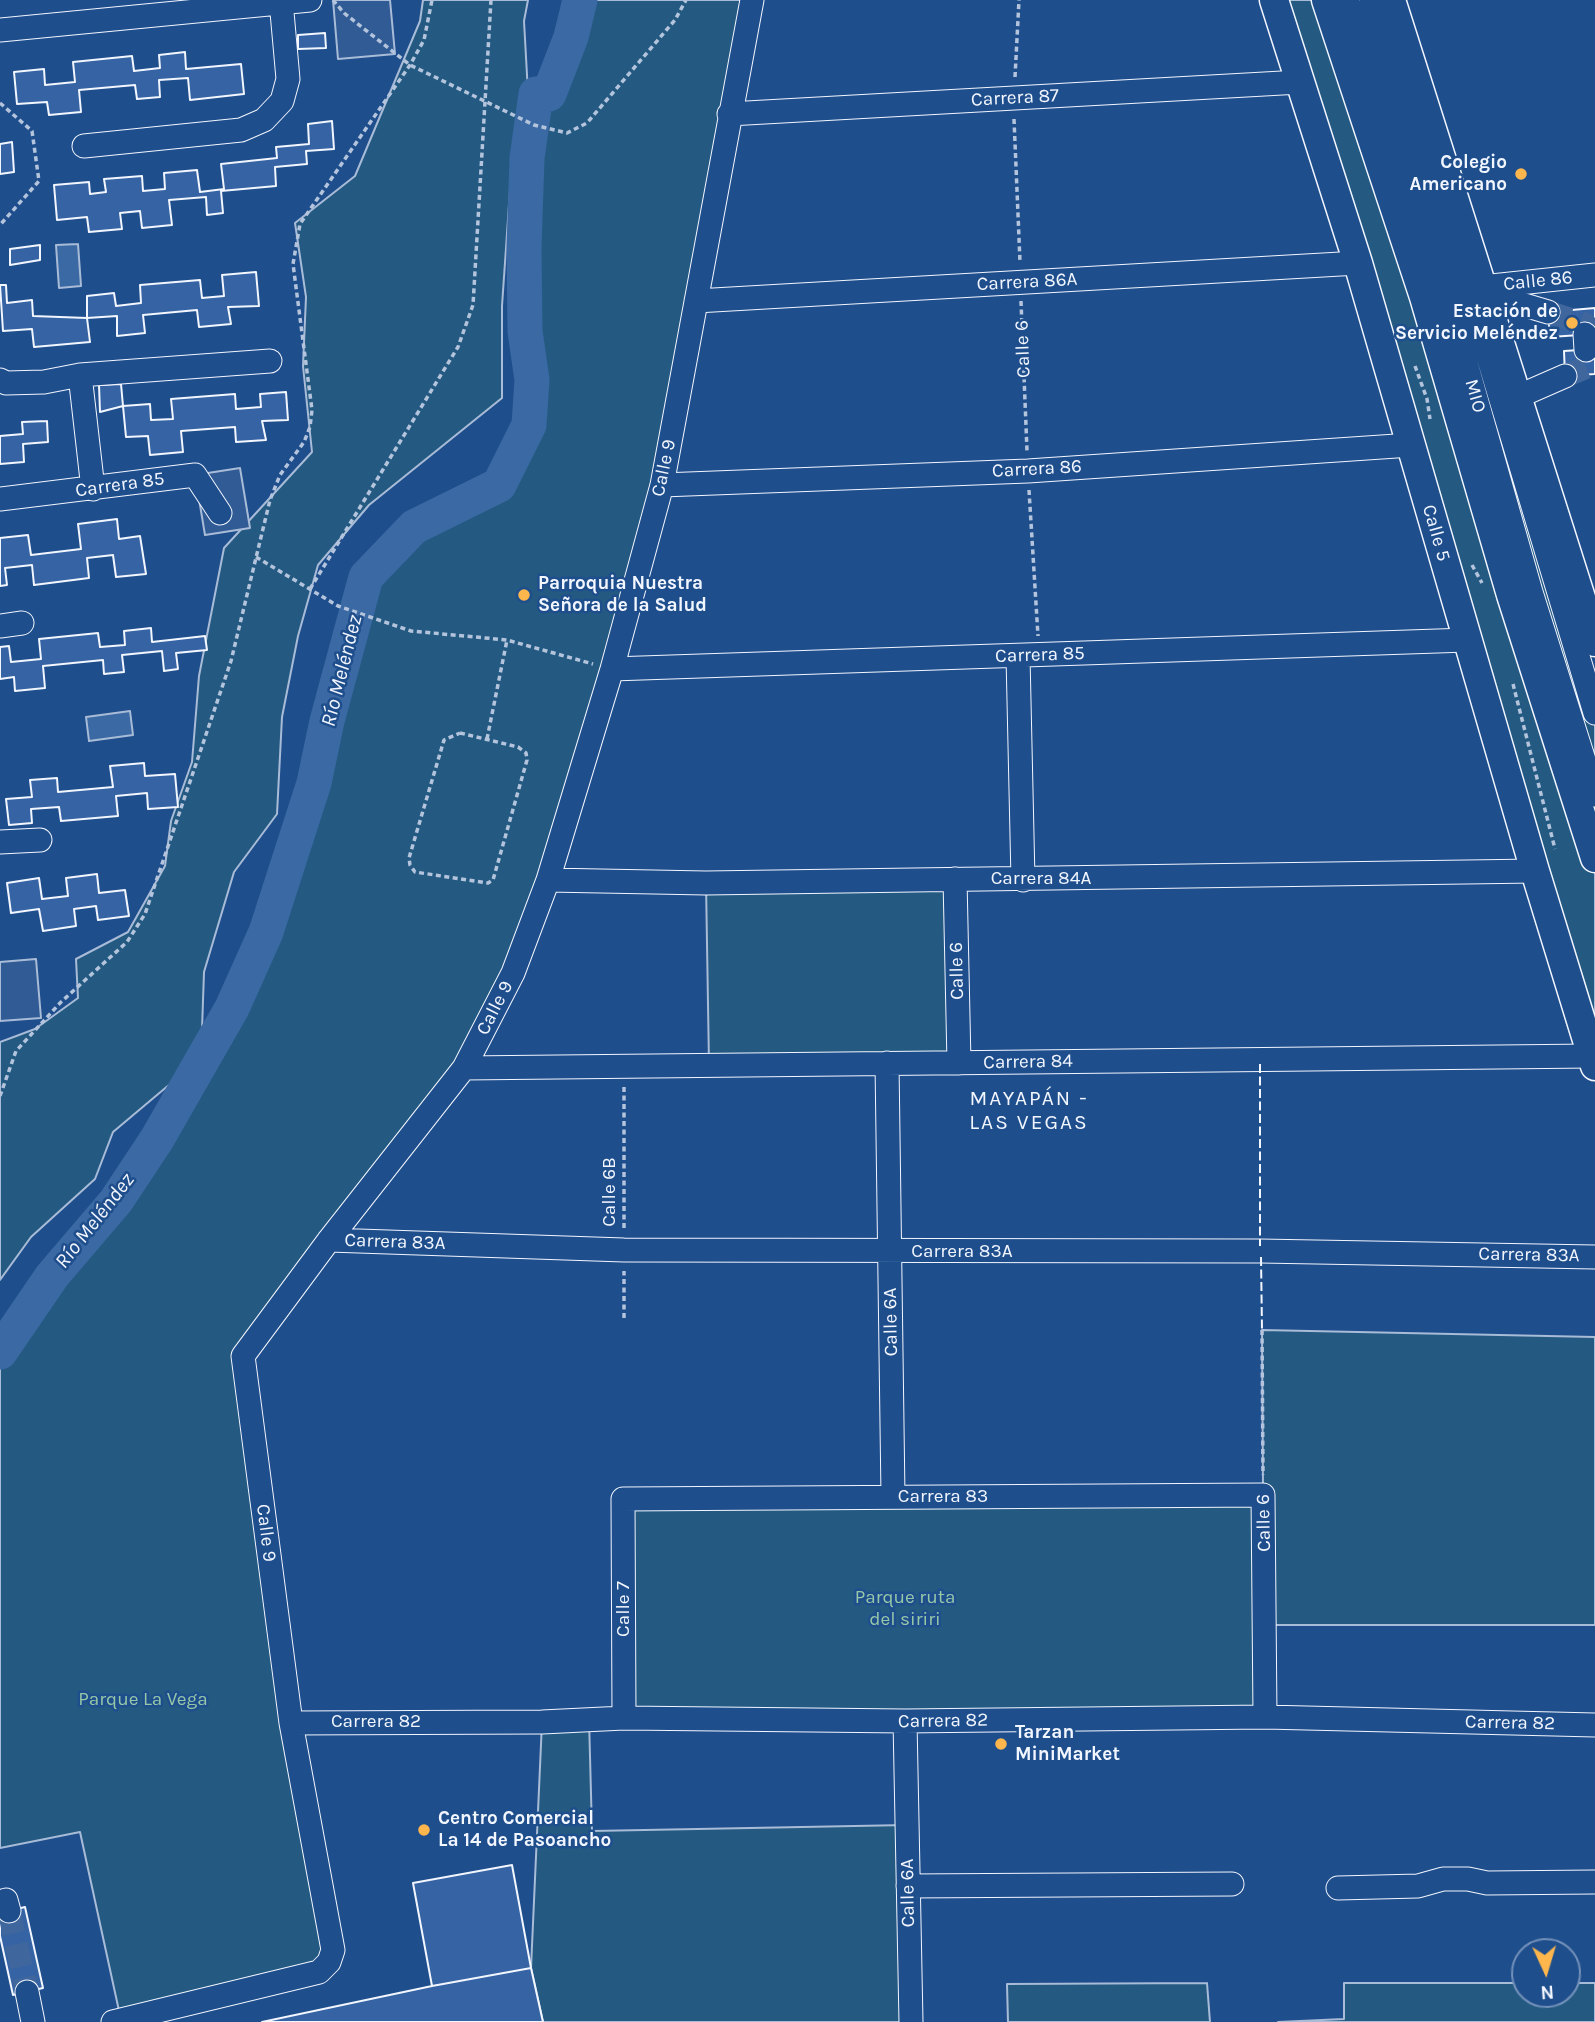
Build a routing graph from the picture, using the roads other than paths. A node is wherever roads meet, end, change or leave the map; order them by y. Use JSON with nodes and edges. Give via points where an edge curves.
{"nodes":[{"id":1,"x":310,"y":0,"type":"edge"},
{"id":2,"x":752,"y":0,"type":"edge"},
{"id":3,"x":1274,"y":0,"type":"edge"},
{"id":4,"x":1326,"y":0,"type":"edge"},
{"id":5,"x":1347,"y":0,"type":"edge"},
{"id":6,"x":1371,"y":0,"type":"edge"},
{"id":7,"x":1391,"y":0,"type":"edge"},
{"id":8,"x":281,"y":1,"type":"edge"},
{"id":9,"x":215,"y":4,"type":"edge"},
{"id":10,"x":0,"y":30,"type":"edge"},
{"id":11,"x":1300,"y":82,"type":"junction"},
{"id":12,"x":729,"y":114,"type":"junction"},
{"id":13,"x":84,"y":146,"type":"dead end"},
{"id":14,"x":1357,"y":262,"type":"junction"},
{"id":15,"x":1595,"y":275,"type":"edge"},
{"id":16,"x":1483,"y":290,"type":"junction"},
{"id":17,"x":695,"y":301,"type":"junction"},
{"id":18,"x":1548,"y":312,"type":"tunnel mouth"},
{"id":19,"x":270,"y":361,"type":"dead end"},
{"id":20,"x":80,"y":375,"type":"junction"},
{"id":21,"x":1565,"y":376,"type":"tunnel mouth"},
{"id":22,"x":0,"y":380,"type":"edge"},
{"id":23,"x":1517,"y":397,"type":"junction"},
{"id":24,"x":1411,"y":445,"type":"junction"},
{"id":25,"x":662,"y":485,"type":"junction"},
{"id":26,"x":93,"y":489,"type":"junction"},
{"id":27,"x":0,"y":499,"type":"edge"},
{"id":28,"x":220,"y":513,"type":"dead end"},
{"id":29,"x":1467,"y":640,"type":"junction"},
{"id":30,"x":1595,"y":642,"type":"edge"},
{"id":31,"x":1029,"y":656,"type":"junction"},
{"id":32,"x":612,"y":669,"type":"junction"},
{"id":33,"x":1595,"y":713,"type":"edge"},
{"id":34,"x":1595,"y":796,"type":"edge"},
{"id":35,"x":40,"y":840,"type":"dead end"},
{"id":36,"x":0,"y":842,"type":"edge"},
{"id":37,"x":1595,"y":858,"type":"edge"},
{"id":38,"x":1535,"y":871,"type":"junction"},
{"id":39,"x":955,"y":879,"type":"junction"},
{"id":40,"x":548,"y":880,"type":"junction"},
{"id":41,"x":1023,"y":880,"type":"junction"},
{"id":42,"x":1593,"y":1061,"type":"edge"},
{"id":43,"x":887,"y":1063,"type":"junction"},
{"id":44,"x":959,"y":1063,"type":"junction"},
{"id":45,"x":464,"y":1068,"type":"junction"},
{"id":46,"x":329,"y":1240,"type":"junction"},
{"id":47,"x":890,"y":1252,"type":"junction"},
{"id":48,"x":1595,"y":1256,"type":"edge"},
{"id":49,"x":1263,"y":1495,"type":"joint"},
{"id":50,"x":893,"y":1497,"type":"junction"},
{"id":51,"x":623,"y":1499,"type":"joint"},
{"id":52,"x":1265,"y":1717,"type":"junction"},
{"id":53,"x":624,"y":1718,"type":"junction"},
{"id":54,"x":905,"y":1721,"type":"junction"},
{"id":55,"x":291,"y":1723,"type":"junction"},
{"id":56,"x":1595,"y":1725,"type":"edge"},
{"id":57,"x":1595,"y":1882,"type":"edge"},
{"id":58,"x":1232,"y":1884,"type":"dead end"},
{"id":59,"x":908,"y":1886,"type":"junction"},
{"id":60,"x":1338,"y":1888,"type":"dead end"},
{"id":61,"x":27,"y":1992,"type":"tunnel mouth"},
{"id":62,"x":33,"y":2022,"type":"edge"},
{"id":63,"x":113,"y":2022,"type":"edge"},
{"id":64,"x":911,"y":2022,"type":"edge"}],
"edges":[{"from":1,"to":8,"type":"street"},
{"from":2,"to":12,"type":"street","name":"Calle 9"},
{"from":3,"to":11,"type":"main road","name":"Calle 5"},
{"from":4,"to":37,"type":"main road","via":[[1424,297],[1511,595]]},
{"from":5,"to":34,"type":"street","name":"MIO","via":[[1446,293]]},
{"from":6,"to":33,"type":"street","name":"MIO","via":[[1468,290]]},
{"from":7,"to":16,"type":"main road"},
{"from":8,"to":9,"type":"street"},
{"from":8,"to":13,"type":"street","via":[[288,79],[282,101],[264,120],[241,130]]},
{"from":9,"to":10,"type":"street"},
{"from":11,"to":12,"type":"street","name":"Carrera 87"},
{"from":11,"to":14,"type":"main road","name":"Calle 5"},
{"from":12,"to":17,"type":"street","name":"Calle 9"},
{"from":14,"to":17,"type":"street","name":"Carrera 86A"},
{"from":14,"to":24,"type":"main road","name":"Calle 5"},
{"from":15,"to":16,"type":"street","name":"Calle 86"},
{"from":16,"to":18,"type":"street"},
{"from":16,"to":23,"type":"main road"},
{"from":17,"to":25,"type":"street","name":"Calle 9"},
{"from":19,"to":20,"type":"street"},
{"from":20,"to":22,"type":"street","via":[[44,382]]},
{"from":20,"to":26,"type":"street"},
{"from":21,"to":23,"type":"street"},
{"from":23,"to":30,"type":"main road"},
{"from":24,"to":25,"type":"street","name":"Carrera 86","via":[[1028,471]]},
{"from":24,"to":29,"type":"main road","name":"Calle 5"},
{"from":25,"to":32,"type":"street","name":"Calle 9"},
{"from":26,"to":27,"type":"street","name":"Carrera 85"},
{"from":26,"to":28,"type":"street","name":"Carrera 85","via":[[195,475]]},
{"from":29,"to":31,"type":"street","name":"Carrera 85"},
{"from":29,"to":38,"type":"main road","name":"Calle 5"},
{"from":31,"to":32,"type":"street","name":"Carrera 85"},
{"from":31,"to":41,"type":"street"},
{"from":32,"to":40,"type":"street","name":"Calle 9"},
{"from":35,"to":36,"type":"street"},
{"from":38,"to":41,"type":"street","name":"Carrera 84A"},
{"from":38,"to":42,"type":"main road","name":"Calle 5"},
{"from":39,"to":40,"type":"street","name":"Carrera 84A"},
{"from":39,"to":41,"type":"street","name":"Carrera 84A"},
{"from":39,"to":44,"type":"street","name":"Calle 6"},
{"from":40,"to":45,"type":"street","name":"Calle 9","via":[[513,973]]},
{"from":42,"to":44,"type":"street","name":"Carrera 84"},
{"from":43,"to":44,"type":"street","name":"Carrera 84"},
{"from":43,"to":45,"type":"street","name":"Carrera 84"},
{"from":43,"to":47,"type":"street","name":"Calle 6A"},
{"from":45,"to":46,"type":"street","name":"Calle 9"},
{"from":46,"to":47,"type":"street","name":"Carrera 83A","via":[[624,1250]]},
{"from":46,"to":55,"type":"street","name":"Calle 9","via":[[243,1356]]},
{"from":47,"to":48,"type":"street","name":"Carrera 83A"},
{"from":47,"to":50,"type":"street","name":"Calle 6A"},
{"from":49,"to":50,"type":"street","name":"Carrera 83"},
{"from":49,"to":52,"type":"street","name":"Calle 6"},
{"from":50,"to":51,"type":"street","name":"Carrera 83"},
{"from":51,"to":53,"type":"street","name":"Calle 7"},
{"from":52,"to":54,"type":"street","name":"Carrera 82"},
{"from":52,"to":56,"type":"street","name":"Carrera 82"},
{"from":53,"to":54,"type":"street","name":"Carrera 82"},
{"from":53,"to":55,"type":"street","name":"Carrera 82"},
{"from":54,"to":59,"type":"street","name":"Calle 6A"},
{"from":55,"to":63,"type":"street","name":"Calle 9","via":[[332,1937],[329,1962],[319,1972]]},
{"from":57,"to":60,"type":"street","via":[[1443,1879],[1418,1886]]},
{"from":58,"to":59,"type":"street"},
{"from":59,"to":64,"type":"street","name":"Calle 6A"},
{"from":61,"to":62,"type":"street"}]}
